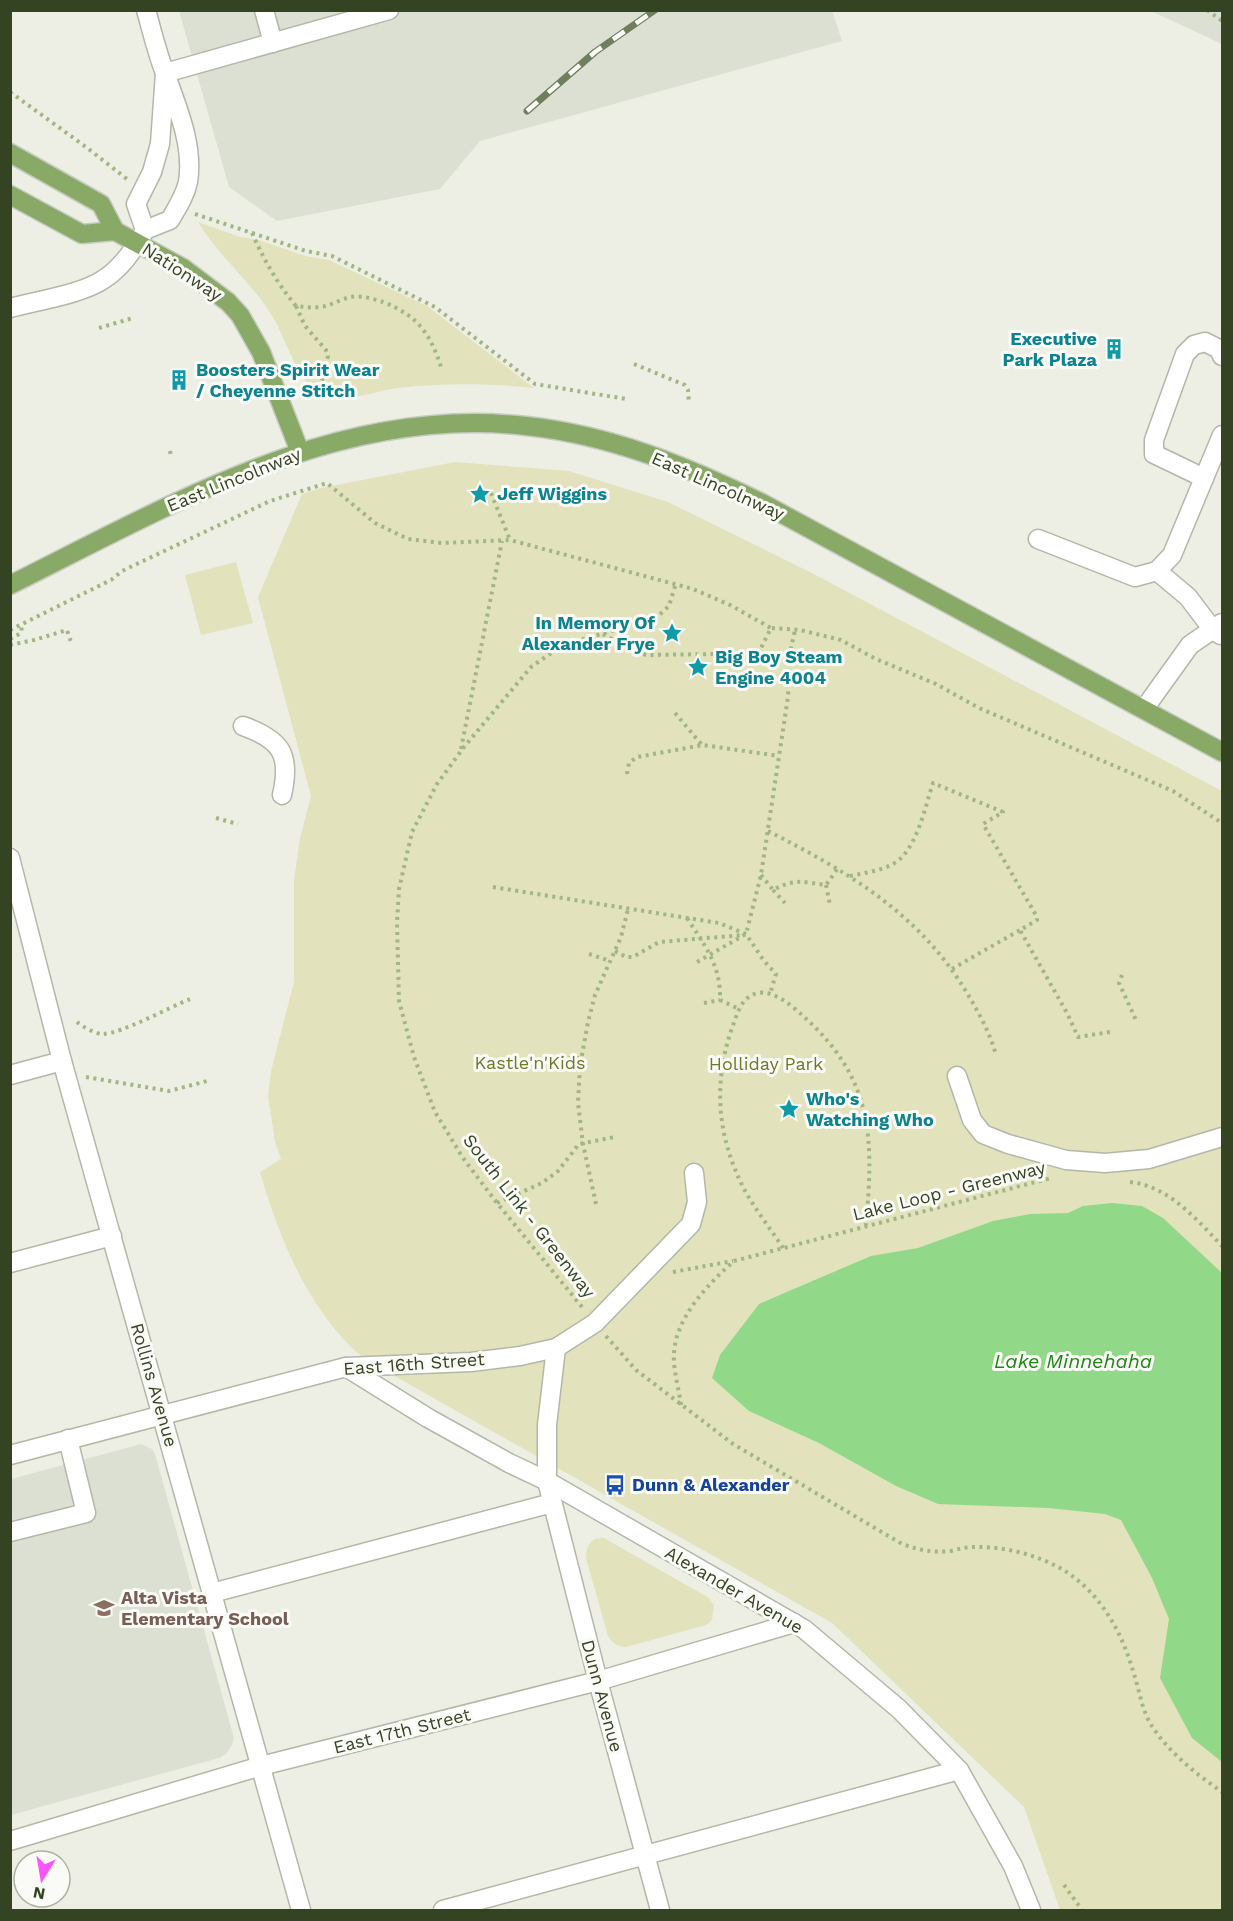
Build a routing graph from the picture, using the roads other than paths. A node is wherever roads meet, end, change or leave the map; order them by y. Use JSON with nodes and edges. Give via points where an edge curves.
{"nodes":[{"id":1,"x":146,"y":10,"type":"edge"},
{"id":2,"x":264,"y":10,"type":"edge"},
{"id":3,"x":389,"y":10,"type":"edge"},
{"id":4,"x":273,"y":43,"type":"junction"},
{"id":5,"x":165,"y":73,"type":"junction"},
{"id":6,"x":10,"y":153,"type":"edge"},
{"id":7,"x":10,"y":195,"type":"edge"},
{"id":8,"x":116,"y":231,"type":"junction"},
{"id":9,"x":141,"y":236,"type":"junction"},
{"id":10,"x":10,"y":308,"type":"edge"},
{"id":11,"x":1222,"y":356,"type":"edge"},
{"id":12,"x":1222,"y":435,"type":"edge"},
{"id":13,"x":300,"y":452,"type":"junction"},
{"id":14,"x":1204,"y":478,"type":"junction"},
{"id":15,"x":1038,"y":539,"type":"dead end"},
{"id":16,"x":1157,"y":571,"type":"junction"},
{"id":17,"x":10,"y":585,"type":"edge"},
{"id":18,"x":1219,"y":630,"type":"edge"},
{"id":19,"x":1144,"y":709,"type":"junction"},
{"id":20,"x":243,"y":726,"type":"dead end"},
{"id":21,"x":1222,"y":752,"type":"edge"},
{"id":22,"x":282,"y":795,"type":"dead end"},
{"id":23,"x":10,"y":858,"type":"edge"},
{"id":24,"x":14,"y":883,"type":"edge"},
{"id":25,"x":62,"y":1061,"type":"junction"},
{"id":26,"x":10,"y":1075,"type":"edge"},
{"id":27,"x":957,"y":1076,"type":"dead end"},
{"id":28,"x":1222,"y":1137,"type":"edge"},
{"id":29,"x":694,"y":1173,"type":"dead end"},
{"id":30,"x":112,"y":1236,"type":"junction"},
{"id":31,"x":10,"y":1263,"type":"edge"},
{"id":32,"x":556,"y":1348,"type":"junction"},
{"id":33,"x":346,"y":1367,"type":"junction"},
{"id":34,"x":162,"y":1414,"type":"junction"},
{"id":35,"x":68,"y":1439,"type":"junction"},
{"id":36,"x":10,"y":1455,"type":"edge"},
{"id":37,"x":547,"y":1481,"type":"junction"},
{"id":38,"x":552,"y":1503,"type":"junction"},
{"id":39,"x":10,"y":1532,"type":"edge"},
{"id":40,"x":212,"y":1593,"type":"junction"},
{"id":41,"x":794,"y":1623,"type":"junction"},
{"id":42,"x":598,"y":1681,"type":"junction"},
{"id":43,"x":261,"y":1766,"type":"junction"},
{"id":44,"x":960,"y":1770,"type":"junction"},
{"id":45,"x":10,"y":1842,"type":"edge"},
{"id":46,"x":645,"y":1855,"type":"junction"},
{"id":47,"x":301,"y":1911,"type":"edge"},
{"id":48,"x":443,"y":1911,"type":"edge"},
{"id":49,"x":660,"y":1911,"type":"edge"},
{"id":50,"x":1031,"y":1911,"type":"edge"}],
"edges":[{"from":1,"to":5,"type":"street"},
{"from":2,"to":4,"type":"street"},
{"from":3,"to":4,"type":"street"},
{"from":4,"to":5,"type":"street"},
{"from":5,"to":9,"type":"street","via":[[160,144],[136,204]]},
{"from":5,"to":9,"type":"street","via":[[185,136],[188,181],[171,220]]},
{"from":6,"to":8,"type":"main road","via":[[102,204]]},
{"from":7,"to":8,"type":"main road","via":[[82,234]]},
{"from":8,"to":9,"type":"main road","name":"Nationway"},
{"from":9,"to":10,"type":"street","via":[[119,267],[103,280]]},
{"from":9,"to":13,"type":"main road","name":"Nationway","via":[[200,279],[240,315],[261,352]]},
{"from":11,"to":14,"type":"street","via":[[1219,349],[1205,342],[1194,345],[1185,354],[1154,440],[1154,454]]},
{"from":12,"to":14,"type":"street"},
{"from":13,"to":17,"type":"main road","name":"East Lincolnway","via":[[192,494]]},
{"from":13,"to":19,"type":"main road","name":"East Lincolnway","via":[[348,438],[422,426],[474,423],[527,426],[626,446],[673,462],[762,502]]},
{"from":14,"to":16,"type":"street","via":[[1172,555]]},
{"from":15,"to":16,"type":"street","via":[[1135,577]]},
{"from":16,"to":18,"type":"street"},
{"from":18,"to":19,"type":"street","via":[[1190,645]]},
{"from":19,"to":21,"type":"main road","name":"East Lincolnway"},
{"from":20,"to":22,"type":"street","via":[[266,737],[283,754],[286,769]]},
{"from":23,"to":24,"type":"street","name":"Rollins Avenue"},
{"from":24,"to":25,"type":"street","name":"Rollins Avenue"},
{"from":25,"to":26,"type":"street"},
{"from":25,"to":30,"type":"street","name":"Rollins Avenue"},
{"from":27,"to":28,"type":"street","via":[[972,1120],[983,1134],[1066,1160],[1105,1163],[1149,1159]]},
{"from":29,"to":32,"type":"street","name":"East 16th Street","via":[[697,1202],[691,1224],[595,1323]]},
{"from":30,"to":31,"type":"street"},
{"from":30,"to":34,"type":"street","name":"Rollins Avenue"},
{"from":32,"to":33,"type":"street","name":"East 16th Street","via":[[471,1362]]},
{"from":32,"to":37,"type":"street","name":"Dunn Avenue","via":[[547,1425]]},
{"from":33,"to":34,"type":"street","name":"East 16th Street"},
{"from":33,"to":37,"type":"street","name":"Alexander Avenue","via":[[428,1418]]},
{"from":34,"to":35,"type":"street","name":"East 16th Street"},
{"from":34,"to":40,"type":"street","name":"Rollins Avenue"},
{"from":35,"to":36,"type":"street","name":"East 16th Street"},
{"from":35,"to":39,"type":"street","via":[[86,1513]]},
{"from":37,"to":38,"type":"street","name":"Dunn Avenue"},
{"from":37,"to":41,"type":"street","name":"Alexander Avenue"},
{"from":38,"to":40,"type":"street"},
{"from":38,"to":42,"type":"street","name":"Dunn Avenue"},
{"from":40,"to":43,"type":"street","name":"Rollins Avenue"},
{"from":41,"to":42,"type":"street","name":"East 17th Street"},
{"from":41,"to":44,"type":"street","name":"Alexander Avenue","via":[[899,1709]]},
{"from":42,"to":43,"type":"street","name":"East 17th Street"},
{"from":42,"to":46,"type":"street","name":"Dunn Avenue"},
{"from":43,"to":45,"type":"street","name":"East 17th Street"},
{"from":43,"to":47,"type":"street","name":"Rollins Avenue"},
{"from":44,"to":46,"type":"street"},
{"from":44,"to":50,"type":"street","name":"Alexander Avenue","via":[[1013,1866]]},
{"from":46,"to":48,"type":"street"},
{"from":46,"to":49,"type":"street","name":"Dunn Avenue"}]}
